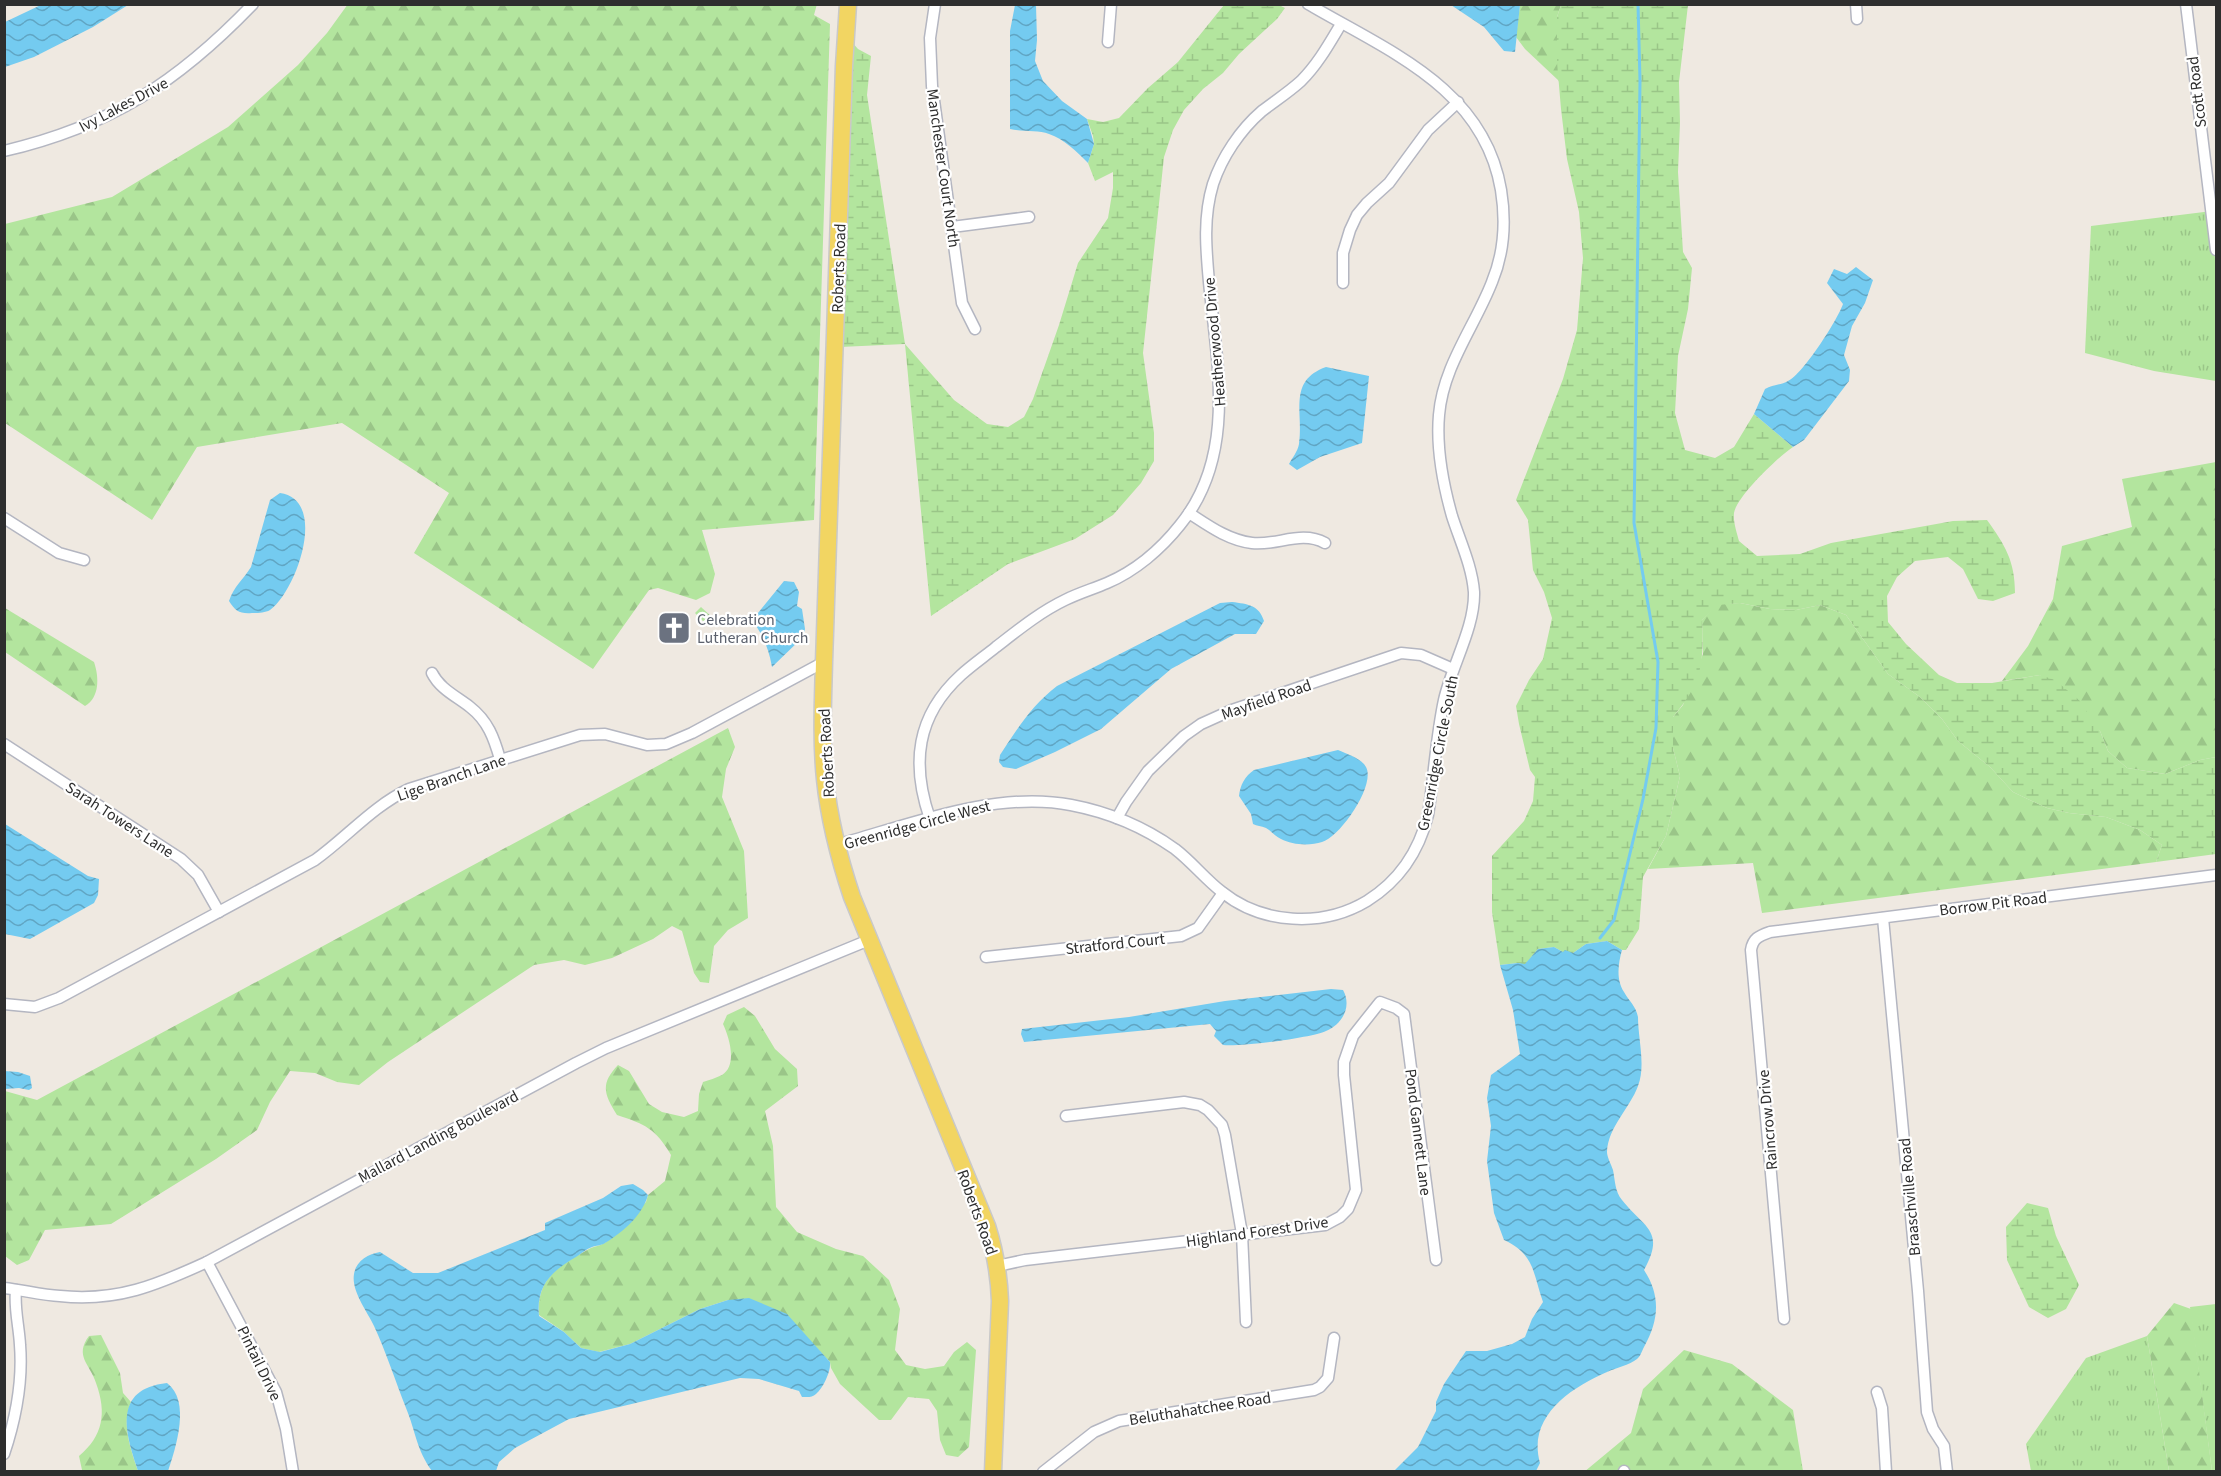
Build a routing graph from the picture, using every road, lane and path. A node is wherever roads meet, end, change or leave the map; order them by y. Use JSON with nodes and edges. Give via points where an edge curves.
{"nodes":[{"id":1,"x":253,"y":4,"type":"edge"},
{"id":2,"x":848,"y":4,"type":"edge"},
{"id":3,"x":935,"y":4,"type":"edge"},
{"id":4,"x":1111,"y":4,"type":"edge"},
{"id":5,"x":1308,"y":4,"type":"edge"},
{"id":6,"x":1856,"y":4,"type":"edge"},
{"id":7,"x":2186,"y":4,"type":"edge"},
{"id":8,"x":1857,"y":19,"type":"dead end"},
{"id":9,"x":1341,"y":24,"type":"junction"},
{"id":10,"x":1108,"y":42,"type":"dead end"},
{"id":11,"x":1458,"y":102,"type":"junction"},
{"id":12,"x":4,"y":151,"type":"edge"},
{"id":13,"x":1029,"y":217,"type":"dead end"},
{"id":14,"x":952,"y":227,"type":"junction"},
{"id":15,"x":2217,"y":250,"type":"edge"},
{"id":16,"x":1343,"y":283,"type":"dead end"},
{"id":17,"x":975,"y":329,"type":"dead end"},
{"id":18,"x":1189,"y":513,"type":"junction"},
{"id":19,"x":4,"y":518,"type":"edge"},
{"id":20,"x":1324,"y":543,"type":"dead end"},
{"id":21,"x":84,"y":560,"type":"dead end"},
{"id":22,"x":824,"y":662,"type":"junction"},
{"id":23,"x":1453,"y":669,"type":"junction"},
{"id":24,"x":432,"y":672,"type":"dead end"},
{"id":25,"x":4,"y":744,"type":"edge"},
{"id":26,"x":500,"y":759,"type":"junction"},
{"id":27,"x":1117,"y":818,"type":"junction"},
{"id":28,"x":930,"y":819,"type":"junction"},
{"id":29,"x":836,"y":845,"type":"junction"},
{"id":30,"x":2217,"y":875,"type":"edge"},
{"id":31,"x":1222,"y":893,"type":"junction"},
{"id":32,"x":219,"y":912,"type":"junction"},
{"id":33,"x":1883,"y":918,"type":"junction"},
{"id":34,"x":1770,"y":932,"type":"joint"},
{"id":35,"x":869,"y":940,"type":"junction"},
{"id":36,"x":986,"y":957,"type":"dead end"},
{"id":37,"x":4,"y":1004,"type":"edge"},
{"id":38,"x":1396,"y":1008,"type":"joint"},
{"id":39,"x":1066,"y":1116,"type":"dead end"},
{"id":40,"x":1242,"y":1234,"type":"junction"},
{"id":41,"x":1436,"y":1260,"type":"dead end"},
{"id":42,"x":207,"y":1262,"type":"junction"},
{"id":43,"x":997,"y":1266,"type":"junction"},
{"id":44,"x":10,"y":1289,"type":"edge"},
{"id":45,"x":1784,"y":1319,"type":"dead end"},
{"id":46,"x":1246,"y":1322,"type":"dead end"},
{"id":47,"x":1334,"y":1338,"type":"dead end"},
{"id":48,"x":1877,"y":1392,"type":"dead end"},
{"id":49,"x":4,"y":1454,"type":"edge"},
{"id":50,"x":293,"y":1472,"type":"edge"},
{"id":51,"x":993,"y":1472,"type":"edge"},
{"id":52,"x":1043,"y":1472,"type":"edge"},
{"id":53,"x":1886,"y":1472,"type":"edge"},
{"id":54,"x":1947,"y":1472,"type":"edge"}],
"edges":[{"from":1,"to":12,"type":"street","name":"Ivy Lakes Drive","via":[[208,50],[157,89],[70,132]]},
{"from":2,"to":22,"type":"main road","name":"Roberts Road"},
{"from":3,"to":14,"type":"street","name":"Manchester Court North","via":[[930,38],[932,86]]},
{"from":4,"to":10,"type":"street"},
{"from":5,"to":9,"type":"street","name":"Greenridge Circle South"},
{"from":6,"to":8,"type":"street"},
{"from":7,"to":15,"type":"street","name":"Scott Road"},
{"from":9,"to":11,"type":"street","name":"Greenridge Circle South","via":[[1422,71]]},
{"from":9,"to":18,"type":"street","name":"Heatherwood Drive","via":[[1312,70],[1259,114],[1237,138],[1214,184],[1205,240],[1220,422],[1208,476]]},
{"from":11,"to":16,"type":"street","via":[[1428,130],[1396,175],[1357,215],[1343,252]]},
{"from":11,"to":23,"type":"street","name":"Greenridge Circle South","via":[[1484,137],[1499,179],[1504,214],[1502,248],[1494,279],[1450,369],[1439,416],[1446,492],[1474,593],[1469,625]]},
{"from":13,"to":14,"type":"street"},
{"from":14,"to":17,"type":"street","name":"Manchester Court North","via":[[962,303]]},
{"from":18,"to":20,"type":"street","via":[[1240,541],[1264,543],[1311,537]]},
{"from":18,"to":28,"type":"street","name":"Heatherwood Drive","via":[[1145,559],[1023,625],[949,687],[931,715],[920,747],[920,783]]},
{"from":19,"to":21,"type":"street","via":[[59,554]]},
{"from":22,"to":26,"type":"street","name":"Lige Branch Lane","via":[[666,744],[647,745],[618,736],[592,734]]},
{"from":22,"to":29,"type":"main road","name":"Roberts Road","via":[[823,757]]},
{"from":23,"to":27,"type":"street","name":"Mayfield Road","via":[[1421,655],[1401,653],[1213,718],[1160,757]]},
{"from":23,"to":31,"type":"street","name":"Greenridge Circle South","via":[[1439,730],[1426,823],[1418,845],[1396,877],[1375,896],[1350,910],[1304,920],[1258,912]]},
{"from":24,"to":26,"type":"street","via":[[441,686],[484,721]]},
{"from":25,"to":32,"type":"street","name":"Sarah Towers Lane","via":[[181,859],[198,875]]},
{"from":26,"to":32,"type":"street","name":"Lige Branch Lane","via":[[392,797],[315,860]]},
{"from":27,"to":28,"type":"street","name":"Greenridge Circle West","via":[[1071,805],[1036,801],[989,804]]},
{"from":27,"to":31,"type":"street","name":"Greenridge Circle West","via":[[1177,851]]},
{"from":28,"to":29,"type":"street","name":"Greenridge Circle West"},
{"from":29,"to":35,"type":"main road","name":"Roberts Road"},
{"from":30,"to":33,"type":"street","name":"Borrow Pit Road"},
{"from":31,"to":36,"type":"street","name":"Stratford Court","via":[[1198,928],[1181,936]]},
{"from":32,"to":37,"type":"street","name":"Lige Branch Lane","via":[[49,1003],[23,1008]]},
{"from":33,"to":34,"type":"street","name":"Borrow Pit Road"},
{"from":33,"to":54,"type":"street","name":"Braaschville Road","via":[[1927,1412],[1944,1446]]},
{"from":34,"to":45,"type":"street","name":"Raincrow Drive","via":[[1758,936],[1751,950]]},
{"from":35,"to":42,"type":"street","name":"Mallard Landing Boulevard","via":[[576,1063]]},
{"from":35,"to":43,"type":"main road","name":"Roberts Road","via":[[987,1226]]},
{"from":38,"to":40,"type":"street","name":"Highland Forest Drive","via":[[1380,1002],[1361,1023],[1347,1050],[1344,1075],[1357,1183],[1348,1209],[1325,1225]]},
{"from":38,"to":41,"type":"street","name":"Pond Gannett Lane","via":[[1404,1014]]},
{"from":39,"to":40,"type":"street","via":[[1184,1102],[1208,1110],[1222,1125],[1225,1135]]},
{"from":40,"to":43,"type":"street","name":"Highland Forest Drive"},
{"from":40,"to":46,"type":"street"},
{"from":42,"to":44,"type":"street","name":"Mallard Landing Boulevard","via":[[160,1283],[125,1293],[78,1298]]},
{"from":42,"to":50,"type":"street","name":"Pintail Drive","via":[[276,1392]]},
{"from":43,"to":51,"type":"main road","name":"Roberts Road","via":[[1000,1301]]},
{"from":44,"to":49,"type":"street","via":[[21,1363],[20,1391]]},
{"from":47,"to":52,"type":"street","name":"Beluthahatchee Road","via":[[1328,1378],[1314,1390],[1119,1421],[1094,1432]]},
{"from":48,"to":53,"type":"street","via":[[1882,1408]]}]}
